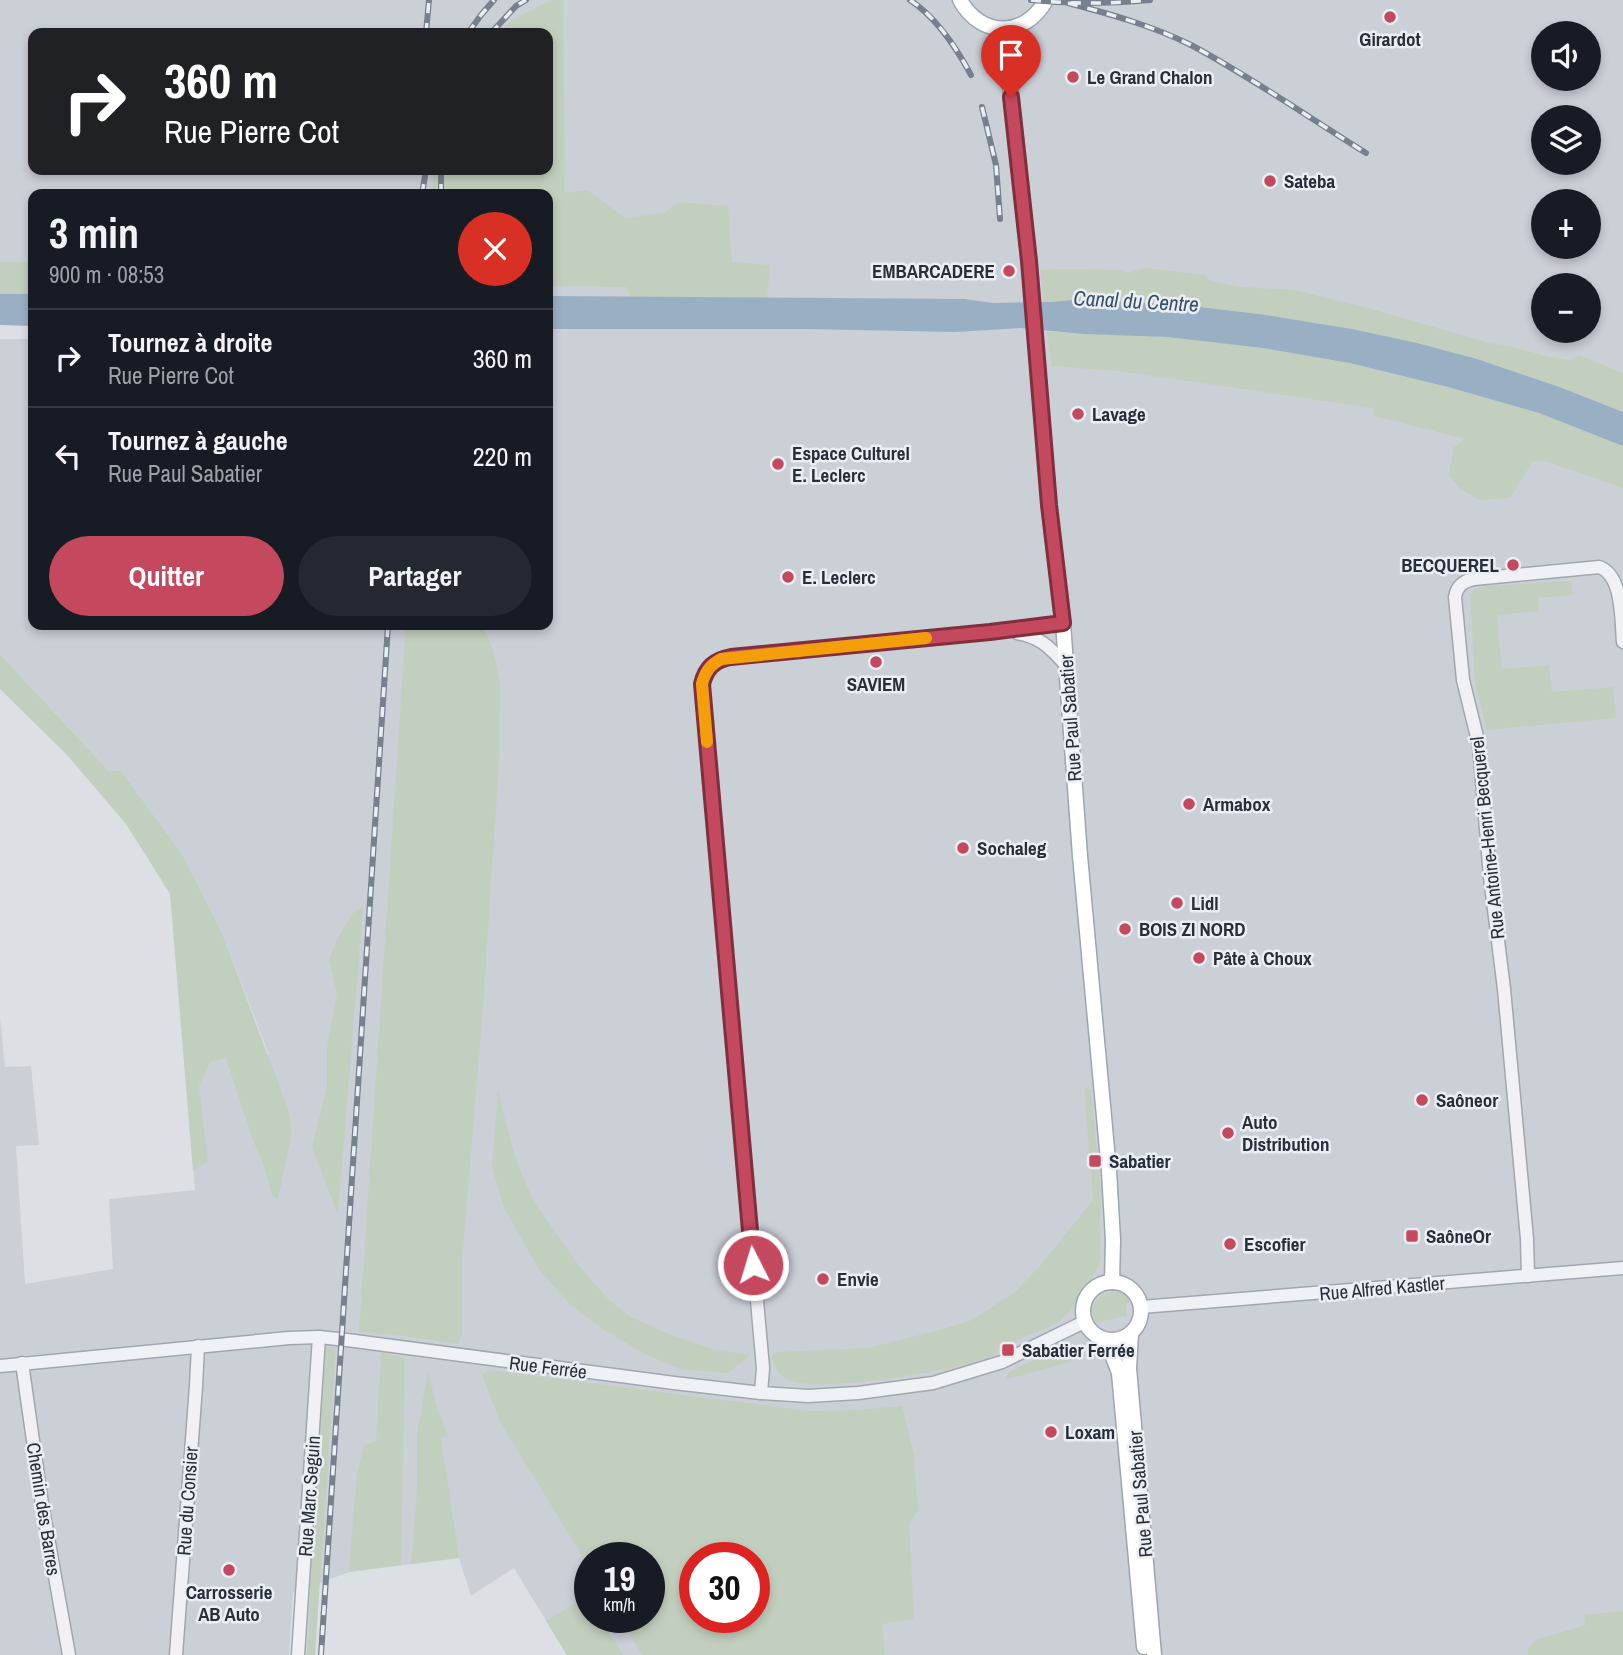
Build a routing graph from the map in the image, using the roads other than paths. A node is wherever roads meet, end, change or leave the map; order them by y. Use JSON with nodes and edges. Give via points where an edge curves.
{"nodes":[{"id":1,"x":960,"y":0,"type":"edge"},
{"id":2,"x":1046,"y":0,"type":"edge"},
{"id":3,"x":1004,"y":29,"type":"junction"},
{"id":4,"x":1063,"y":623,"type":"junction"},
{"id":5,"x":999,"y":631,"type":"junction"},
{"id":6,"x":1623,"y":642,"type":"edge"},
{"id":7,"x":1066,"y":665,"type":"junction"},
{"id":8,"x":1623,"y":1268,"type":"edge"},
{"id":9,"x":1528,"y":1276,"type":"junction"},
{"id":10,"x":1112,"y":1282,"type":"junction"},
{"id":11,"x":1141,"y":1307,"type":"junction"},
{"id":12,"x":1084,"y":1322,"type":"junction"},
{"id":13,"x":1130,"y":1334,"type":"junction"},
{"id":14,"x":319,"y":1338,"type":"junction"},
{"id":15,"x":1102,"y":1339,"type":"junction"},
{"id":16,"x":198,"y":1346,"type":"junction"},
{"id":17,"x":22,"y":1363,"type":"junction"},
{"id":18,"x":0,"y":1366,"type":"edge"},
{"id":19,"x":761,"y":1393,"type":"junction"},
{"id":20,"x":68,"y":1655,"type":"edge"},
{"id":21,"x":176,"y":1655,"type":"edge"},
{"id":22,"x":298,"y":1655,"type":"edge"},
{"id":23,"x":1144,"y":1655,"type":"edge"},
{"id":24,"x":1154,"y":1655,"type":"edge"}],
"edges":[{"from":1,"to":3,"type":"main road","via":[[978,21]]},
{"from":2,"to":3,"type":"main road","via":[[1028,21]]},
{"from":3,"to":4,"type":"main road","name":"Rue Paul Sabatier"},
{"from":4,"to":5,"type":"street"},
{"from":4,"to":7,"type":"main road","name":"Rue Paul Sabatier"},
{"from":5,"to":7,"type":"street","via":[[1030,635]]},
{"from":5,"to":19,"type":"street","via":[[731,657],[714,663],[704,676],[763,1368]]},
{"from":6,"to":9,"type":"street","name":"Rue Antoine-Henri Becquerel","via":[[1615,580],[1598,567],[1466,580],[1456,591],[1463,680],[1479,745]]},
{"from":7,"to":10,"type":"main road","name":"Rue Paul Sabatier","via":[[1109,1171]]},
{"from":8,"to":9,"type":"street","name":"Rue Alfred Kastler"},
{"from":9,"to":11,"type":"street","name":"Rue Alfred Kastler"},
{"from":10,"to":11,"type":"main road","via":[[1131,1289]]},
{"from":10,"to":12,"type":"main road","via":[[1102,1283],[1087,1295]]},
{"from":11,"to":13,"type":"main road"},
{"from":12,"to":15,"type":"main road"},
{"from":12,"to":19,"type":"street","name":"Rue Ferrée","via":[[1002,1362],[933,1383],[858,1394]]},
{"from":13,"to":15,"type":"main road","via":[[1117,1340]]},
{"from":13,"to":24,"type":"main road","name":"Rue Paul Sabatier","via":[[1129,1368]]},
{"from":14,"to":16,"type":"street","name":"Rue Ferrée"},
{"from":14,"to":19,"type":"street","name":"Rue Ferrée"},
{"from":14,"to":22,"type":"street","name":"Rue Marc Seguin"},
{"from":15,"to":23,"type":"main road","name":"Rue Paul Sabatier","via":[[1119,1373]]},
{"from":16,"to":17,"type":"street","name":"Rue Ferrée"},
{"from":16,"to":21,"type":"street","name":"Rue du Consier"},
{"from":17,"to":18,"type":"street","name":"Rue Ferrée"},
{"from":17,"to":20,"type":"street","name":"Chemin des Barres"}]}
